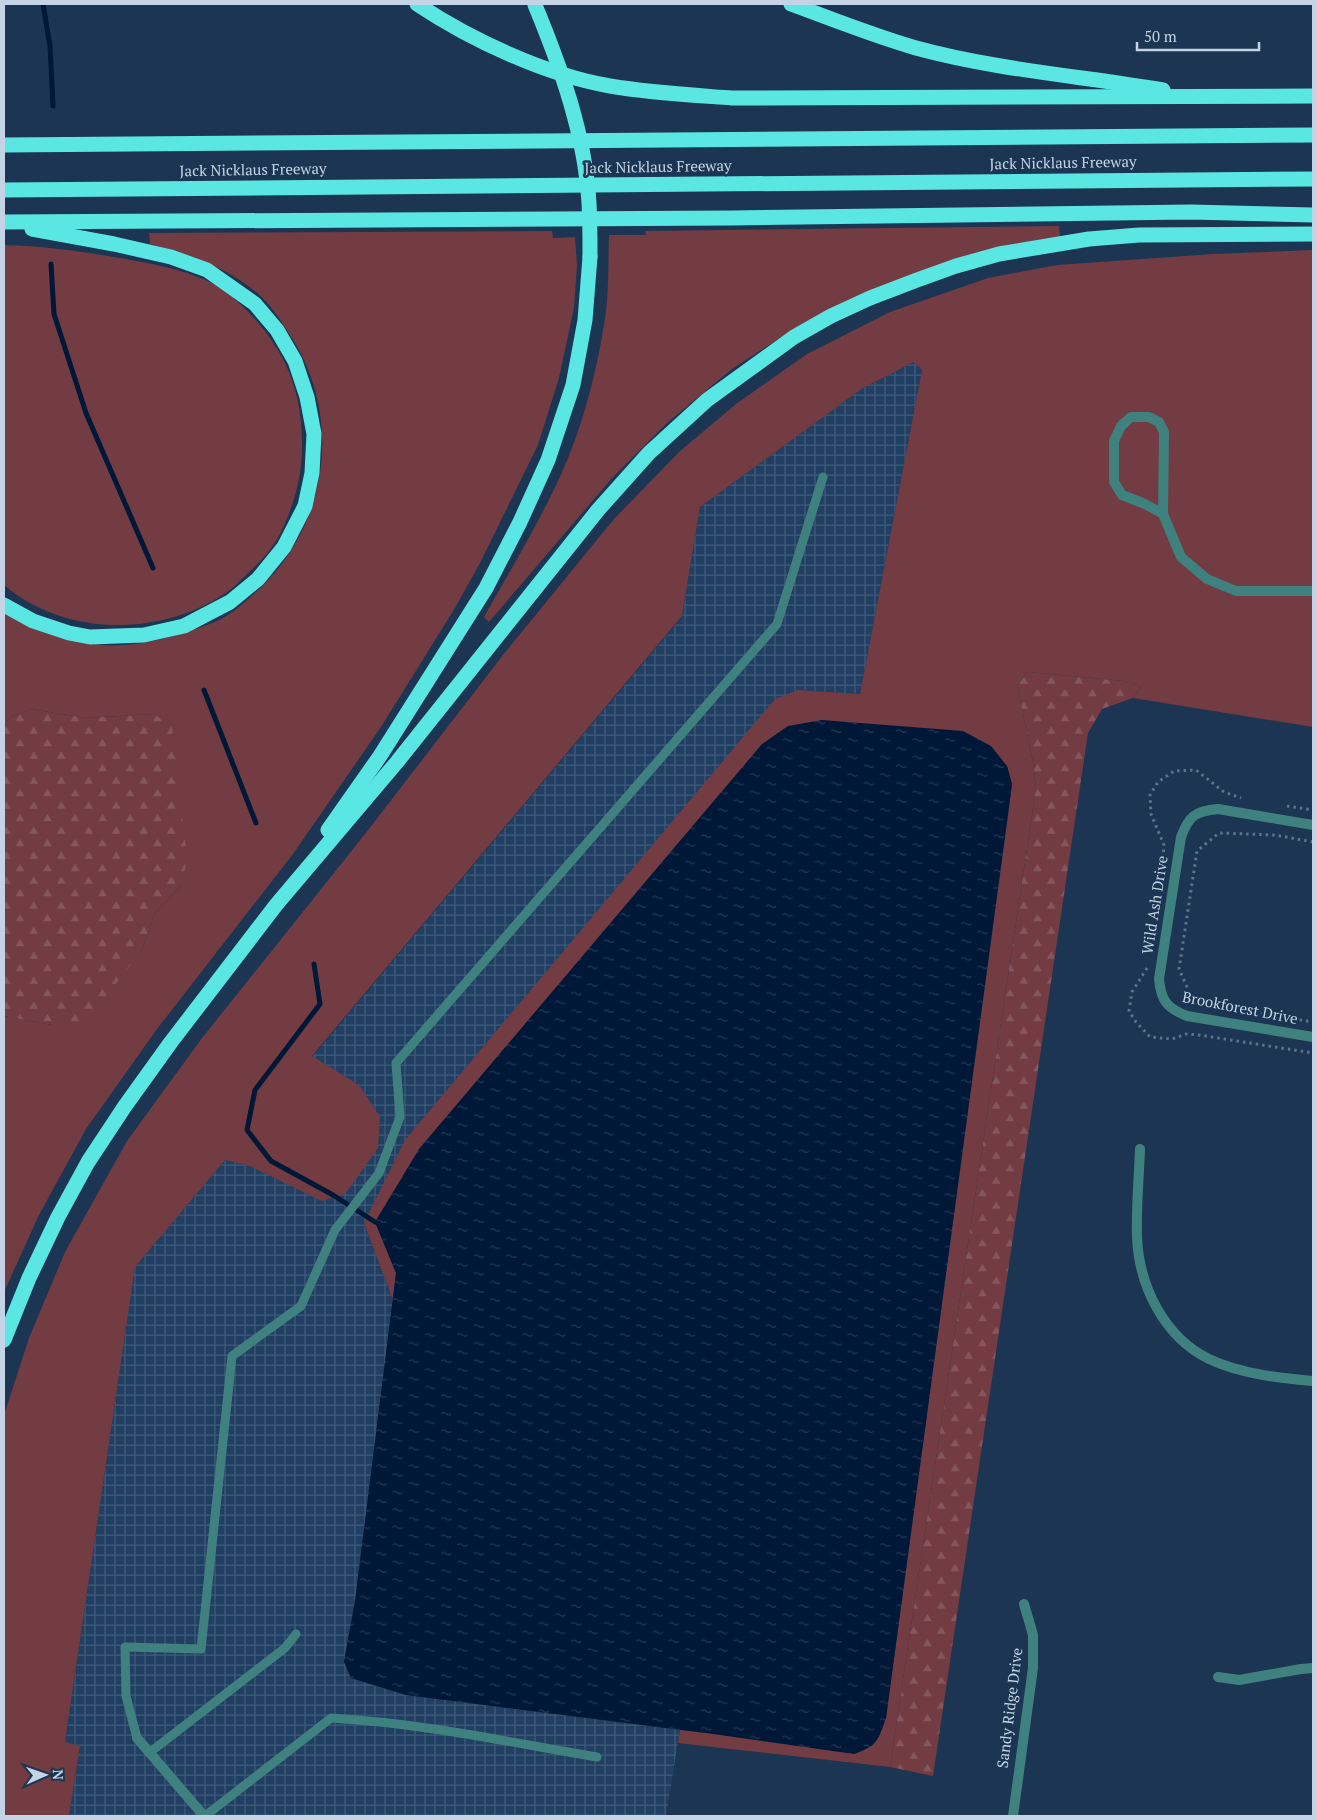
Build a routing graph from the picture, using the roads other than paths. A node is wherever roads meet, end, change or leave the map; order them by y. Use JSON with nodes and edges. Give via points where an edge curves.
{"nodes":[{"id":1,"x":418,"y":4,"type":"edge"},
{"id":2,"x":534,"y":4,"type":"edge"},
{"id":3,"x":791,"y":4,"type":"edge"},
{"id":4,"x":1201,"y":96,"type":"junction"},
{"id":5,"x":1313,"y":96,"type":"edge"},
{"id":6,"x":1313,"y":135,"type":"edge"},
{"id":7,"x":4,"y":145,"type":"edge"},
{"id":8,"x":1313,"y":179,"type":"edge"},
{"id":9,"x":4,"y":190,"type":"edge"},
{"id":10,"x":1313,"y":215,"type":"edge"},
{"id":11,"x":4,"y":223,"type":"edge"},
{"id":12,"x":1313,"y":234,"type":"edge"},
{"id":13,"x":823,"y":477,"type":"dead end"},
{"id":14,"x":1163,"y":514,"type":"junction"},
{"id":15,"x":1313,"y":592,"type":"edge"},
{"id":16,"x":4,"y":605,"type":"edge"},
{"id":17,"x":1313,"y":825,"type":"edge"},
{"id":18,"x":276,"y":905,"type":"junction"},
{"id":19,"x":1164,"y":1001,"type":"joint"},
{"id":20,"x":1313,"y":1037,"type":"edge"},
{"id":21,"x":1140,"y":1149,"type":"dead end"},
{"id":22,"x":4,"y":1340,"type":"edge"},
{"id":23,"x":1313,"y":1381,"type":"edge"},
{"id":24,"x":1024,"y":1604,"type":"dead end"},
{"id":25,"x":296,"y":1634,"type":"dead end"},
{"id":26,"x":1313,"y":1668,"type":"edge"},
{"id":27,"x":1218,"y":1677,"type":"dead end"},
{"id":28,"x":137,"y":1738,"type":"joint"},
{"id":29,"x":149,"y":1752,"type":"junction"},
{"id":30,"x":597,"y":1757,"type":"dead end"},
{"id":31,"x":205,"y":1816,"type":"edge"},
{"id":32,"x":1013,"y":1816,"type":"edge"}],
"edges":[{"from":1,"to":4,"type":"highway","via":[[479,40],[522,59],[609,86],[667,94],[732,98]]},
{"from":2,"to":18,"type":"highway","bridge":true,"via":[[557,58],[577,132],[589,202],[590,257],[585,320],[573,385],[548,460],[486,588],[380,756]]},
{"from":3,"to":4,"type":"highway","via":[[916,48],[989,63]]},
{"from":4,"to":5,"type":"highway"},
{"from":6,"to":7,"type":"highway","name":"Jack Nicklaus Freeway"},
{"from":8,"to":9,"type":"highway","name":"Jack Nicklaus Freeway"},
{"from":10,"to":11,"type":"highway","via":[[1181,212]]},
{"from":11,"to":16,"type":"highway","via":[[171,257],[207,270],[232,286],[255,304],[277,330],[295,361],[314,434],[312,473],[305,506],[284,547],[258,579],[230,602],[184,626],[144,636],[90,637],[33,621]]},
{"from":12,"to":18,"type":"highway","via":[[1138,235],[1089,239],[999,254],[956,266],[870,298],[794,337],[707,400],[649,453],[598,510],[397,762]]},
{"from":13,"to":28,"type":"lane","via":[[777,624],[396,1064],[400,1116],[379,1173],[334,1230],[301,1306],[232,1356],[202,1649],[125,1647],[126,1696]]},
{"from":14,"to":14,"type":"street","via":[[1122,495],[1114,482],[1114,441],[1121,426],[1131,417],[1149,417],[1159,422],[1164,432]]},
{"from":14,"to":15,"type":"street","via":[[1181,557],[1207,579],[1236,592]]},
{"from":17,"to":19,"type":"street","name":"Wild Ash Drive","via":[[1218,809],[1194,815],[1186,824],[1181,837],[1159,979]]},
{"from":18,"to":22,"type":"highway","via":[[159,1058],[88,1162],[29,1278]]},
{"from":19,"to":20,"type":"street","name":"Brookforest Drive","via":[[1173,1011],[1188,1016]]},
{"from":21,"to":23,"type":"street","via":[[1139,1255],[1148,1291],[1169,1326],[1183,1342],[1219,1363],[1262,1374]]},
{"from":24,"to":32,"type":"street","name":"Sandy Ridge Drive","via":[[1033,1635],[1033,1668]]},
{"from":25,"to":29,"type":"lane","via":[[285,1648]]},
{"from":26,"to":27,"type":"street","via":[[1239,1680]]},
{"from":28,"to":29,"type":"street"},
{"from":29,"to":31,"type":"street"},
{"from":30,"to":31,"type":"lane","via":[[423,1728],[331,1718]]}]}
